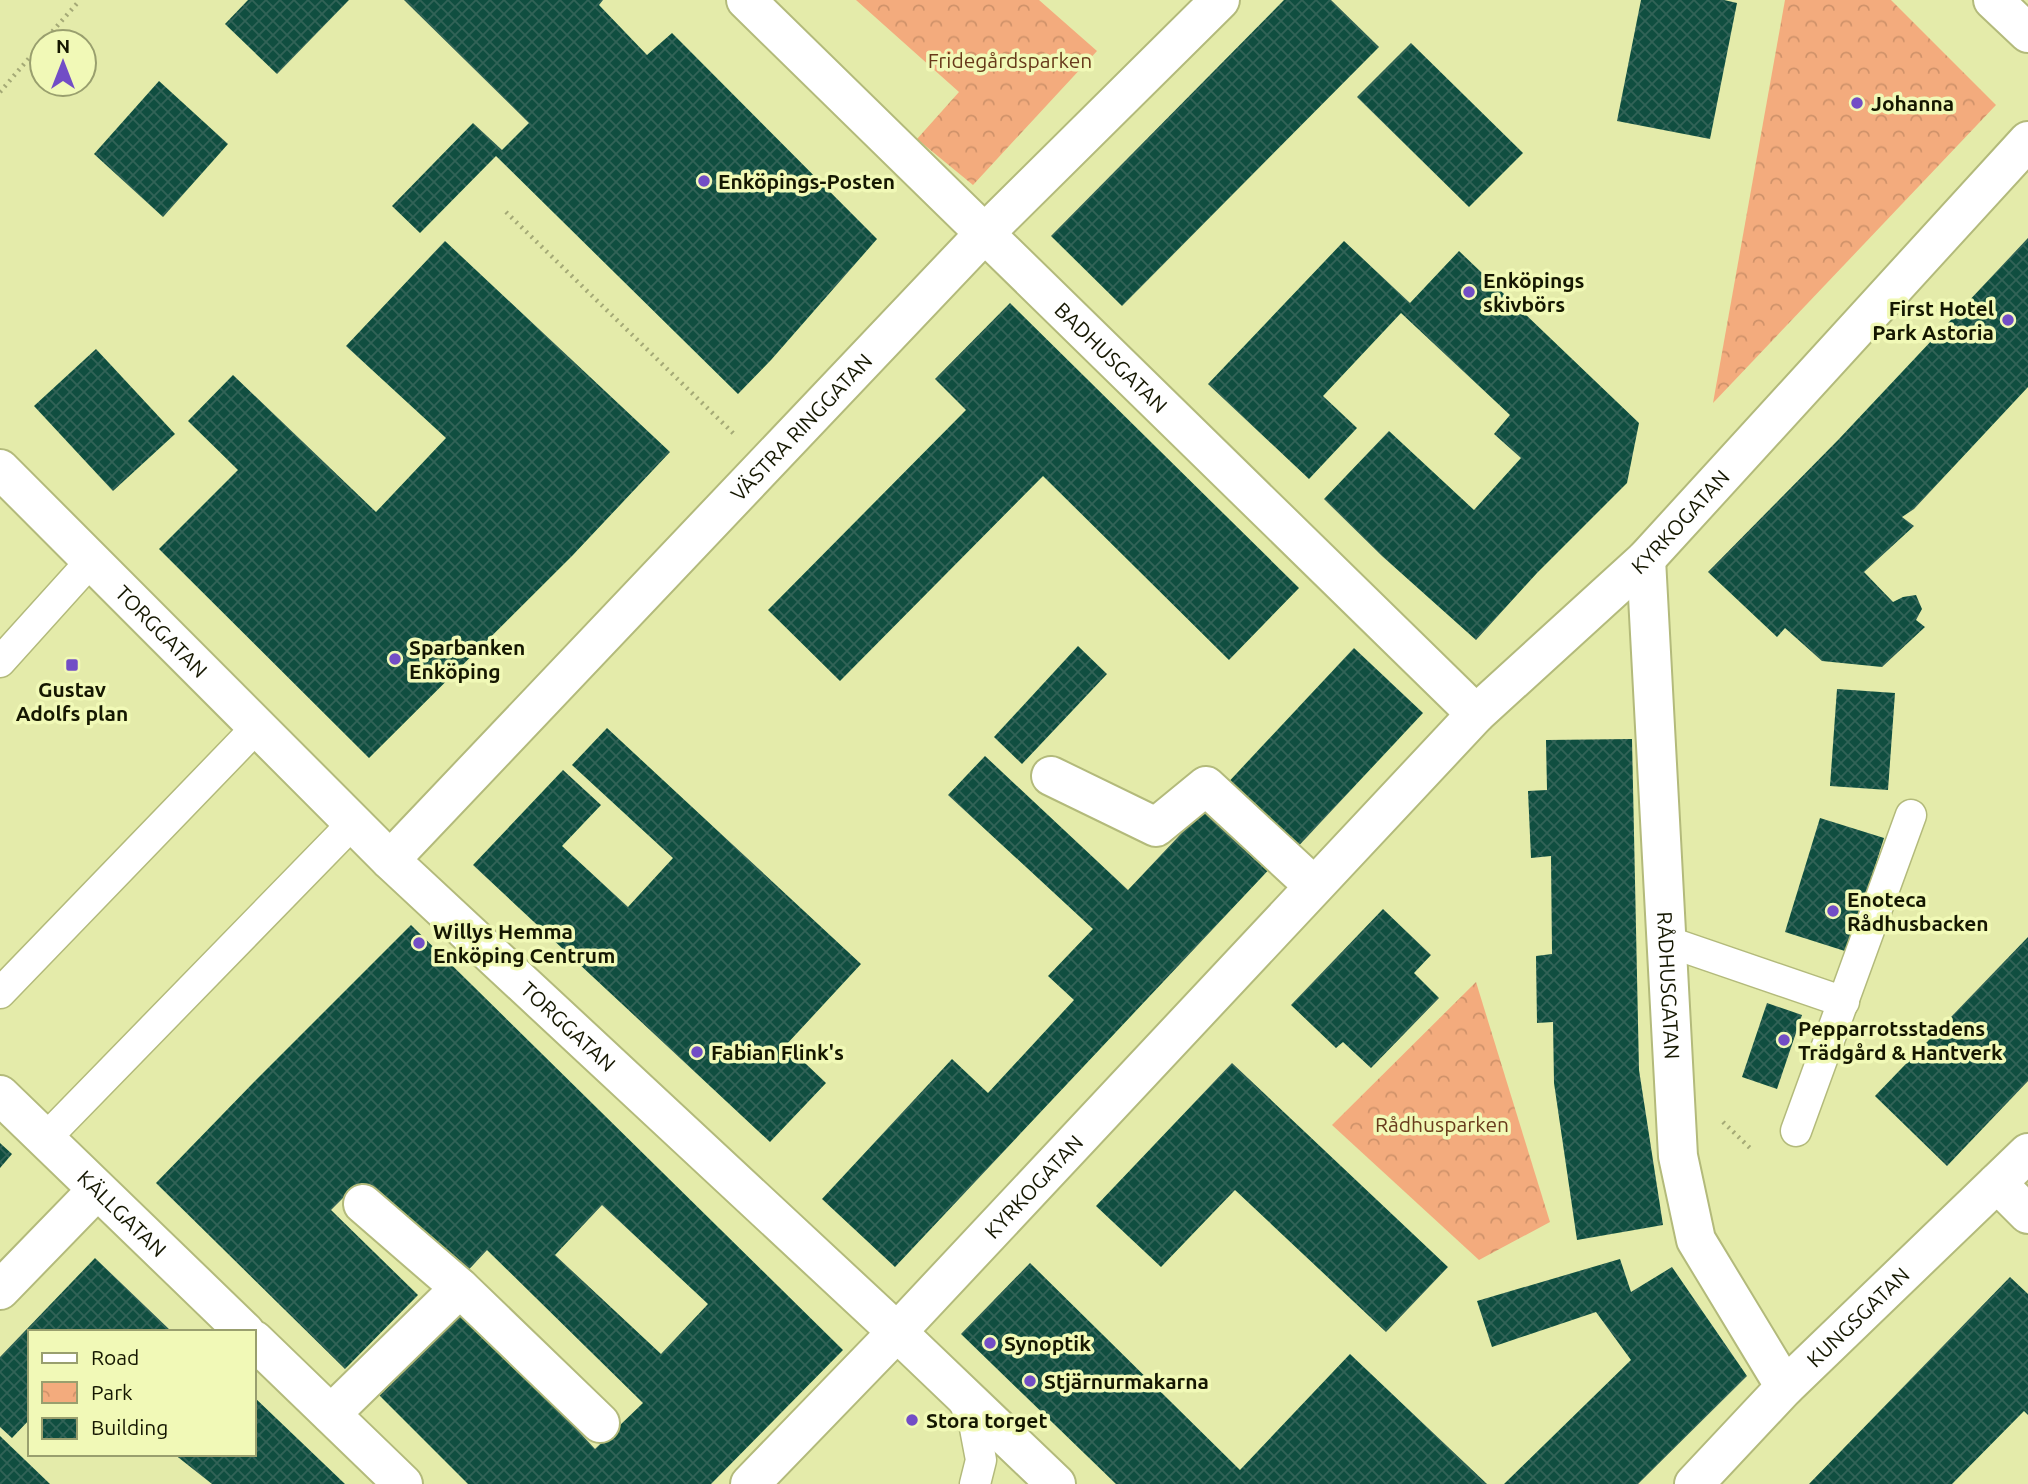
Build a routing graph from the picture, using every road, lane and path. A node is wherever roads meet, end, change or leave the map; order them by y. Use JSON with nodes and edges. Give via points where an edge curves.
{"nodes":[{"id":1,"x":80,"y":0,"type":"edge"},
{"id":2,"x":746,"y":0,"type":"edge"},
{"id":3,"x":1220,"y":0,"type":"edge"},
{"id":4,"x":1993,"y":0,"type":"edge"},
{"id":5,"x":55,"y":28,"type":"edge"},
{"id":6,"x":2028,"y":33,"type":"edge"},
{"id":7,"x":28,"y":59,"type":"edge"},
{"id":8,"x":0,"y":92,"type":"edge"},
{"id":9,"x":2028,"y":141,"type":"edge"},
{"id":10,"x":506,"y":212,"type":"dead end"},
{"id":11,"x":985,"y":233,"type":"junction"},
{"id":12,"x":765,"y":464,"type":"junction"},
{"id":13,"x":0,"y":469,"type":"edge"},
{"id":14,"x":1646,"y":559,"type":"junction"},
{"id":15,"x":91,"y":561,"type":"junction"},
{"id":16,"x":0,"y":662,"type":"edge"},
{"id":17,"x":1476,"y":714,"type":"junction"},
{"id":18,"x":257,"y":727,"type":"junction"},
{"id":19,"x":1051,"y":776,"type":"dead end"},
{"id":20,"x":1911,"y":815,"type":"dead end"},
{"id":21,"x":353,"y":823,"type":"junction"},
{"id":22,"x":390,"y":860,"type":"junction"},
{"id":23,"x":1314,"y":886,"type":"junction"},
{"id":24,"x":1666,"y":941,"type":"junction"},
{"id":25,"x":0,"y":993,"type":"edge"},
{"id":26,"x":1844,"y":1002,"type":"junction"},
{"id":27,"x":0,"y":1095,"type":"edge"},
{"id":28,"x":1715,"y":1115,"type":"dead end"},
{"id":29,"x":1796,"y":1130,"type":"dead end"},
{"id":30,"x":45,"y":1139,"type":"junction"},
{"id":31,"x":1750,"y":1148,"type":"dead end"},
{"id":32,"x":2028,"y":1153,"type":"edge"},
{"id":33,"x":1997,"y":1183,"type":"junction"},
{"id":34,"x":97,"y":1190,"type":"junction"},
{"id":35,"x":363,"y":1204,"type":"dead end"},
{"id":36,"x":2028,"y":1214,"type":"edge"},
{"id":37,"x":460,"y":1288,"type":"junction"},
{"id":38,"x":0,"y":1290,"type":"edge"},
{"id":39,"x":243,"y":1330,"type":"edge"},
{"id":40,"x":897,"y":1332,"type":"junction"},
{"id":41,"x":256,"y":1342,"type":"edge"},
{"id":42,"x":1784,"y":1387,"type":"junction"},
{"id":43,"x":957,"y":1389,"type":"junction"},
{"id":44,"x":331,"y":1414,"type":"junction"},
{"id":45,"x":600,"y":1423,"type":"dead end"},
{"id":46,"x":403,"y":1484,"type":"edge"},
{"id":47,"x":750,"y":1484,"type":"edge"},
{"id":48,"x":975,"y":1484,"type":"edge"},
{"id":49,"x":1056,"y":1484,"type":"edge"},
{"id":50,"x":1694,"y":1484,"type":"edge"}],
"edges":[{"from":1,"to":5,"type":"path"},
{"from":2,"to":11,"type":"street","name":"BADHUSGATAN"},
{"from":3,"to":11,"type":"street","name":"VÄSTRA RINGGATAN"},
{"from":4,"to":6,"type":"street"},
{"from":7,"to":8,"type":"path"},
{"from":9,"to":14,"type":"street","name":"KYRKOGATAN"},
{"from":10,"to":12,"type":"path"},
{"from":11,"to":12,"type":"street","name":"VÄSTRA RINGGATAN"},
{"from":11,"to":17,"type":"street","name":"BADHUSGATAN"},
{"from":12,"to":22,"type":"street","name":"VÄSTRA RINGGATAN"},
{"from":13,"to":15,"type":"street","name":"TORGGATAN"},
{"from":14,"to":17,"type":"street","name":"KYRKOGATAN"},
{"from":14,"to":24,"type":"street","name":"RÅDHUSGATAN"},
{"from":15,"to":16,"type":"lane"},
{"from":15,"to":18,"type":"street","name":"TORGGATAN"},
{"from":17,"to":23,"type":"street","name":"KYRKOGATAN"},
{"from":18,"to":21,"type":"street","name":"TORGGATAN"},
{"from":18,"to":25,"type":"lane"},
{"from":19,"to":23,"type":"street","via":[[1156,827],[1206,786]]},
{"from":20,"to":26,"type":"lane"},
{"from":21,"to":22,"type":"street","name":"TORGGATAN"},
{"from":21,"to":30,"type":"lane"},
{"from":22,"to":40,"type":"street","name":"TORGGATAN"},
{"from":23,"to":40,"type":"street","name":"KYRKOGATAN"},
{"from":24,"to":26,"type":"lane"},
{"from":24,"to":42,"type":"street","name":"RÅDHUSGATAN","via":[[1678,1156],[1696,1240]]},
{"from":26,"to":29,"type":"lane"},
{"from":27,"to":30,"type":"street","name":"KÄLLGATAN"},
{"from":28,"to":31,"type":"path"},
{"from":30,"to":34,"type":"street","name":"KÄLLGATAN"},
{"from":32,"to":33,"type":"street","name":"KUNGSGATAN"},
{"from":33,"to":36,"type":"street"},
{"from":33,"to":42,"type":"street","name":"KUNGSGATAN"},
{"from":34,"to":38,"type":"street"},
{"from":34,"to":39,"type":"street","name":"KÄLLGATAN"},
{"from":35,"to":37,"type":"street"},
{"from":37,"to":44,"type":"street"},
{"from":37,"to":45,"type":"street"},
{"from":40,"to":43,"type":"street","name":"TORGGATAN"},
{"from":40,"to":47,"type":"street","name":"KYRKOGATAN"},
{"from":41,"to":44,"type":"street"},
{"from":42,"to":50,"type":"street","name":"KUNGSGATAN"},
{"from":43,"to":48,"type":"lane","via":[[974,1423],[981,1460]]},
{"from":43,"to":49,"type":"street","name":"TORGGATAN"},
{"from":44,"to":46,"type":"street"}]}
